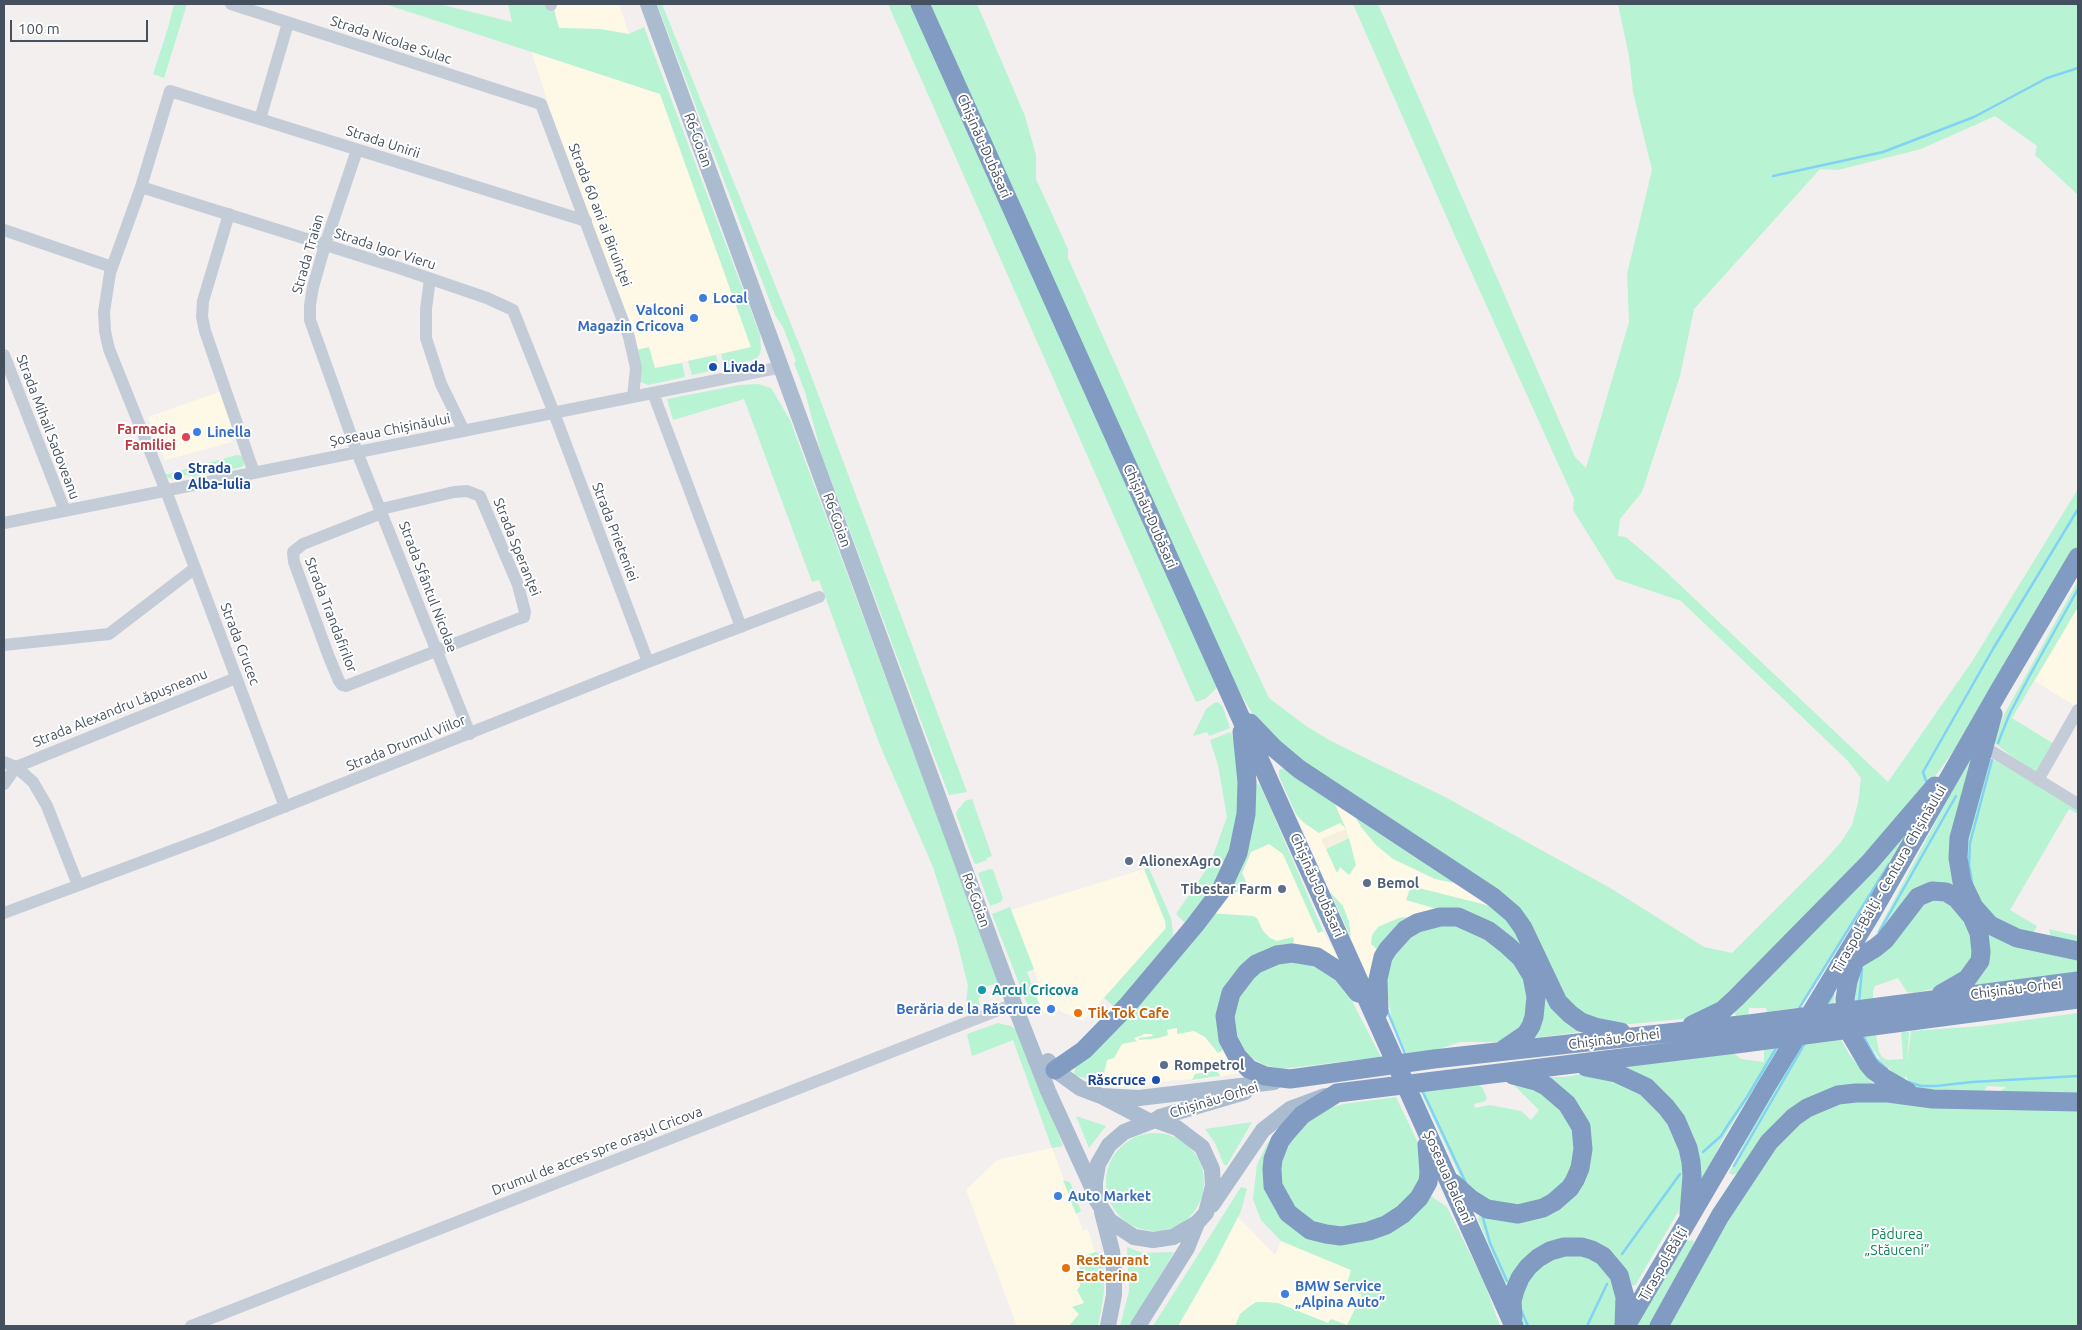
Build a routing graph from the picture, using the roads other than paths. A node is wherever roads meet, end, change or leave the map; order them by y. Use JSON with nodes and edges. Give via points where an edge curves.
{"nodes":[{"id":1,"x":231,"y":4,"type":"edge"},
{"id":2,"x":648,"y":4,"type":"edge"},
{"id":3,"x":920,"y":4,"type":"edge"},
{"id":4,"x":288,"y":23,"type":"junction"},
{"id":5,"x":541,"y":104,"type":"joint"},
{"id":6,"x":260,"y":119,"type":"junction"},
{"id":7,"x":357,"y":150,"type":"junction"},
{"id":8,"x":141,"y":187,"type":"junction"},
{"id":9,"x":229,"y":214,"type":"junction"},
{"id":10,"x":586,"y":221,"type":"junction"},
{"id":11,"x":4,"y":230,"type":"edge"},
{"id":12,"x":325,"y":245,"type":"junction"},
{"id":13,"x":112,"y":267,"type":"junction"},
{"id":14,"x":430,"y":279,"type":"junction"},
{"id":15,"x":4,"y":354,"type":"edge"},
{"id":16,"x":782,"y":367,"type":"junction"},
{"id":17,"x":653,"y":393,"type":"junction"},
{"id":18,"x":633,"y":397,"type":"junction"},
{"id":19,"x":554,"y":413,"type":"junction"},
{"id":20,"x":464,"y":431,"type":"junction"},
{"id":21,"x":357,"y":452,"type":"junction"},
{"id":22,"x":254,"y":473,"type":"junction"},
{"id":23,"x":166,"y":491,"type":"junction"},
{"id":24,"x":64,"y":511,"type":"junction"},
{"id":25,"x":382,"y":511,"type":"junction"},
{"id":26,"x":4,"y":523,"type":"edge"},
{"id":27,"x":2078,"y":557,"type":"edge"},
{"id":28,"x":195,"y":568,"type":"junction"},
{"id":29,"x":819,"y":597,"type":"dead end"},
{"id":30,"x":741,"y":627,"type":"junction"},
{"id":31,"x":4,"y":645,"type":"edge"},
{"id":32,"x":436,"y":651,"type":"junction"},
{"id":33,"x":648,"y":662,"type":"junction"},
{"id":34,"x":236,"y":678,"type":"junction"},
{"id":35,"x":2000,"y":688,"type":"junction"},
{"id":36,"x":1237,"y":708,"type":"junction"},
{"id":37,"x":2078,"y":710,"type":"edge"},
{"id":38,"x":470,"y":734,"type":"junction"},
{"id":39,"x":1984,"y":747,"type":"junction"},
{"id":40,"x":1963,"y":753,"type":"junction"},
{"id":41,"x":10,"y":764,"type":"edge"},
{"id":42,"x":2038,"y":780,"type":"junction"},
{"id":43,"x":4,"y":784,"type":"edge"},
{"id":44,"x":2078,"y":804,"type":"edge"},
{"id":45,"x":285,"y":807,"type":"junction"},
{"id":46,"x":78,"y":885,"type":"junction"},
{"id":47,"x":4,"y":912,"type":"edge"},
{"id":48,"x":2078,"y":951,"type":"edge"},
{"id":49,"x":1847,"y":963,"type":"junction"},
{"id":50,"x":2078,"y":981,"type":"edge"},
{"id":51,"x":1933,"y":999,"type":"junction"},
{"id":52,"x":2078,"y":999,"type":"edge"},
{"id":53,"x":1014,"y":1004,"type":"junction"},
{"id":54,"x":1372,"y":1008,"type":"junction"},
{"id":55,"x":2078,"y":1009,"type":"edge"},
{"id":56,"x":1959,"y":1016,"type":"junction"},
{"id":57,"x":1381,"y":1027,"type":"junction"},
{"id":58,"x":1674,"y":1032,"type":"junction"},
{"id":59,"x":1652,"y":1034,"type":"junction"},
{"id":60,"x":1028,"y":1036,"type":"junction"},
{"id":61,"x":1500,"y":1052,"type":"junction"},
{"id":62,"x":1567,"y":1064,"type":"junction"},
{"id":63,"x":1056,"y":1070,"type":"junction"},
{"id":64,"x":1502,"y":1072,"type":"junction"},
{"id":65,"x":1282,"y":1080,"type":"junction"},
{"id":66,"x":1337,"y":1093,"type":"junction"},
{"id":67,"x":1173,"y":1094,"type":"junction"},
{"id":68,"x":1102,"y":1096,"type":"junction"},
{"id":69,"x":1916,"y":1096,"type":"junction"},
{"id":70,"x":2078,"y":1102,"type":"edge"},
{"id":71,"x":1155,"y":1119,"type":"junction"},
{"id":72,"x":1424,"y":1124,"type":"junction"},
{"id":73,"x":1446,"y":1176,"type":"junction"},
{"id":74,"x":1095,"y":1194,"type":"junction"},
{"id":75,"x":1700,"y":1201,"type":"junction"},
{"id":76,"x":1101,"y":1210,"type":"junction"},
{"id":77,"x":1720,"y":1216,"type":"junction"},
{"id":78,"x":1202,"y":1218,"type":"junction"},
{"id":79,"x":1689,"y":1220,"type":"junction"},
{"id":80,"x":191,"y":1326,"type":"edge"},
{"id":81,"x":1108,"y":1326,"type":"edge"},
{"id":82,"x":1138,"y":1326,"type":"edge"},
{"id":83,"x":1514,"y":1326,"type":"edge"},
{"id":84,"x":1625,"y":1326,"type":"edge"},
{"id":85,"x":1658,"y":1326,"type":"edge"}],
"edges":[{"from":1,"to":4,"type":"street","name":"Strada Nicolae Sulac"},
{"from":2,"to":16,"type":"main road","name":"R6-Goian"},
{"from":3,"to":36,"type":"highway","name":"Chișinău-Dubăsari"},
{"from":4,"to":5,"type":"street","name":"Strada Nicolae Sulac"},
{"from":4,"to":6,"type":"street"},
{"from":5,"to":10,"type":"street","name":"Strada 60 ani ai Biruinței"},
{"from":6,"to":7,"type":"street","name":"Strada Unirii"},
{"from":6,"to":8,"type":"street","name":"Strada Unirii","via":[[170,91]]},
{"from":7,"to":10,"type":"street","name":"Strada Unirii"},
{"from":7,"to":12,"type":"street","name":"Strada Traian"},
{"from":8,"to":9,"type":"street","name":"Strada Igor Vieru"},
{"from":8,"to":13,"type":"street"},
{"from":9,"to":12,"type":"street","name":"Strada Igor Vieru"},
{"from":9,"to":22,"type":"street","via":[[202,317]]},
{"from":10,"to":18,"type":"street","name":"Strada 60 ani ai Biruinței","via":[[634,357]]},
{"from":11,"to":13,"type":"street"},
{"from":12,"to":14,"type":"street","name":"Strada Igor Vieru"},
{"from":12,"to":21,"type":"street","name":"Strada Traian","via":[[313,286],[310,320]]},
{"from":13,"to":23,"type":"street","via":[[104,312],[109,349]]},
{"from":14,"to":19,"type":"street","name":"Strada Igor Vieru","via":[[513,310]]},
{"from":14,"to":20,"type":"street","via":[[426,338],[441,384]]},
{"from":15,"to":24,"type":"street","name":"Strada Mihail Sadoveanu"},
{"from":16,"to":17,"type":"street","name":"Șoseaua Chișinăului"},
{"from":16,"to":53,"type":"main road","name":"R6-Goian"},
{"from":17,"to":18,"type":"street","name":"Șoseaua Chișinăului"},
{"from":17,"to":30,"type":"street"},
{"from":18,"to":19,"type":"street","name":"Șoseaua Chișinăului"},
{"from":19,"to":20,"type":"street","name":"Șoseaua Chișinăului"},
{"from":19,"to":33,"type":"street","name":"Strada Prieteniei"},
{"from":20,"to":21,"type":"street","name":"Șoseaua Chișinăului"},
{"from":21,"to":22,"type":"street","name":"Șoseaua Chișinăului"},
{"from":21,"to":25,"type":"street","name":"Strada Sfântul Nicolae"},
{"from":22,"to":23,"type":"street","name":"Șoseaua Chișinăului"},
{"from":23,"to":24,"type":"street","name":"Șoseaua Chișinăului"},
{"from":23,"to":28,"type":"street","name":"Strada Crucec"},
{"from":24,"to":26,"type":"street","name":"Șoseaua Chișinăului"},
{"from":25,"to":32,"type":"street","name":"Strada Sfântul Nicolae"},
{"from":25,"to":32,"type":"street","name":"Strada Speranţei","via":[[454,492],[476,494],[484,502],[518,585],[524,603],[524,617]]},
{"from":25,"to":32,"type":"street","name":"Strada Trandafirilor","via":[[303,544],[293,552],[329,656],[339,681],[346,686]]},
{"from":27,"to":35,"type":"highway","name":"Tiraspol-Bălți - Centura Chișinăului"},
{"from":28,"to":31,"type":"street","via":[[109,634]]},
{"from":28,"to":34,"type":"street","name":"Strada Crucec"},
{"from":29,"to":30,"type":"street","name":"Strada Drumul Viilor"},
{"from":30,"to":33,"type":"street","name":"Strada Drumul Viilor"},
{"from":32,"to":38,"type":"street","name":"Strada Sfântul Nicolae"},
{"from":33,"to":38,"type":"street","name":"Strada Drumul Viilor"},
{"from":34,"to":41,"type":"street","name":"Strada Alexandru Lăpușneanu"},
{"from":34,"to":45,"type":"street","name":"Strada Crucec"},
{"from":35,"to":39,"type":"highway"},
{"from":35,"to":40,"type":"highway","name":"Tiraspol-Bălți - Centura Chișinăului"},
{"from":36,"to":54,"type":"highway","name":"Chișinău-Dubăsari"},
{"from":36,"to":59,"type":"highway","via":[[1274,748],[1299,769],[1447,865],[1513,914],[1529,939],[1558,1002],[1570,1014],[1595,1028]]},
{"from":36,"to":63,"type":"highway","via":[[1248,796],[1243,833],[1230,872],[1220,892],[1195,925],[1126,1007],[1084,1050]]},
{"from":37,"to":42,"type":"street"},
{"from":38,"to":45,"type":"street","name":"Strada Drumul Viilor"},
{"from":39,"to":42,"type":"street"},
{"from":39,"to":48,"type":"highway","via":[[1958,847],[1959,870],[1967,894],[1982,917],[2006,933],[2035,944]]},
{"from":40,"to":49,"type":"highway","name":"Tiraspol-Bălți - Centura Chișinăului","via":[[1871,914]]},
{"from":40,"to":58,"type":"highway","via":[[1869,863],[1791,945],[1723,1010]]},
{"from":41,"to":43,"type":"street"},
{"from":41,"to":46,"type":"street","via":[[32,782],[48,806]]},
{"from":42,"to":44,"type":"street"},
{"from":45,"to":46,"type":"street","name":"Strada Drumul Viilor"},
{"from":46,"to":47,"type":"street","name":"Strada Drumul Viilor"},
{"from":49,"to":51,"type":"highway","via":[[1876,948],[1918,897],[1932,890],[1946,892],[1972,916],[1979,932],[1980,961],[1967,979]]},
{"from":49,"to":69,"type":"highway","via":[[1845,999],[1850,1035],[1873,1070]]},
{"from":49,"to":75,"type":"highway","name":"Tiraspol-Bălți - Centura Chișinăului"},
{"from":50,"to":51,"type":"highway","name":"Chișinău-Orhei"},
{"from":51,"to":58,"type":"highway","name":"Chișinău-Orhei"},
{"from":52,"to":56,"type":"highway","name":"Chișinău-Orhei"},
{"from":53,"to":60,"type":"main road","name":"R6-Goian"},
{"from":53,"to":80,"type":"street","name":"Drumul de acces spre orașul Cricova"},
{"from":54,"to":57,"type":"highway","name":"Chișinău-Dubăsari"},
{"from":54,"to":65,"type":"highway","via":[[1342,973],[1317,957],[1292,953],[1256,964],[1238,982],[1228,1002],[1225,1016],[1228,1038],[1237,1056],[1249,1069]]},
{"from":55,"to":56,"type":"highway","via":[[1994,1018]]},
{"from":56,"to":62,"type":"highway","name":"Chișinău-Orhei"},
{"from":57,"to":61,"type":"highway","via":[[1377,989],[1380,966],[1388,949],[1405,930],[1418,923],[1440,917],[1458,918],[1483,928],[1507,945],[1521,958],[1532,976],[1536,997],[1531,1026],[1526,1034]]},
{"from":57,"to":72,"type":"highway","name":"Șoseaua Balcani"},
{"from":58,"to":59,"type":"highway","name":"Chișinău-Orhei"},
{"from":59,"to":61,"type":"highway","name":"Chișinău-Orhei"},
{"from":60,"to":63,"type":"main road","name":"R6-Goian"},
{"from":60,"to":74,"type":"main road","name":"R6-Goian"},
{"from":61,"to":65,"type":"highway","name":"Chișinău-Orhei"},
{"from":62,"to":64,"type":"highway","name":"Chișinău-Orhei"},
{"from":62,"to":79,"type":"highway","via":[[1631,1079],[1646,1087],[1666,1107],[1682,1132],[1691,1162]]},
{"from":63,"to":68,"type":"main road","name":"R6-Goian","via":[[1080,1088]]},
{"from":64,"to":66,"type":"highway","name":"Chișinău-Orhei"},
{"from":64,"to":73,"type":"highway","via":[[1536,1081],[1554,1092],[1571,1110],[1581,1128],[1584,1149],[1575,1180],[1554,1202],[1518,1214],[1479,1205]]},
{"from":65,"to":67,"type":"main road"},
{"from":65,"to":71,"type":"main road","name":"Chișinău-Orhei"},
{"from":66,"to":72,"type":"highway","via":[[1293,1123],[1280,1141],[1272,1164],[1273,1186],[1280,1201],[1288,1213],[1310,1230],[1326,1234],[1355,1234],[1386,1224],[1403,1214],[1419,1198],[1428,1182],[1430,1162]]},
{"from":66,"to":78,"type":"main road","name":"Chișinău-Orhei","via":[[1301,1104],[1271,1122],[1256,1138]]},
{"from":67,"to":68,"type":"main road","via":[[1130,1098]]},
{"from":67,"to":71,"type":"main road"},
{"from":68,"to":71,"type":"main road","name":"R6-Goian"},
{"from":69,"to":70,"type":"highway"},
{"from":69,"to":77,"type":"highway","via":[[1856,1092],[1838,1094],[1807,1108],[1769,1142]]},
{"from":71,"to":74,"type":"main road","via":[[1124,1132],[1109,1145],[1098,1164]]},
{"from":71,"to":78,"type":"main road","via":[[1188,1134],[1206,1154],[1212,1169],[1213,1186],[1212,1197]]},
{"from":72,"to":73,"type":"highway","name":"Șoseaua Balcani"},
{"from":73,"to":83,"type":"highway","name":"Șoseaua Balcani"},
{"from":74,"to":76,"type":"main road"},
{"from":75,"to":77,"type":"highway"},
{"from":75,"to":79,"type":"highway","name":"Tiraspol-Bălți"},
{"from":76,"to":78,"type":"main road","via":[[1126,1233],[1153,1240],[1172,1237]]},
{"from":76,"to":81,"type":"main road","via":[[1114,1269],[1114,1295]]},
{"from":77,"to":85,"type":"highway"},
{"from":78,"to":82,"type":"main road","name":"Chișinău-Orhei"},
{"from":79,"to":84,"type":"highway","name":"Tiraspol-Bălți"},
{"from":83,"to":84,"type":"highway","via":[[1513,1296],[1524,1272],[1544,1254],[1571,1247],[1598,1253],[1608,1259],[1616,1270],[1624,1288]]}]}
